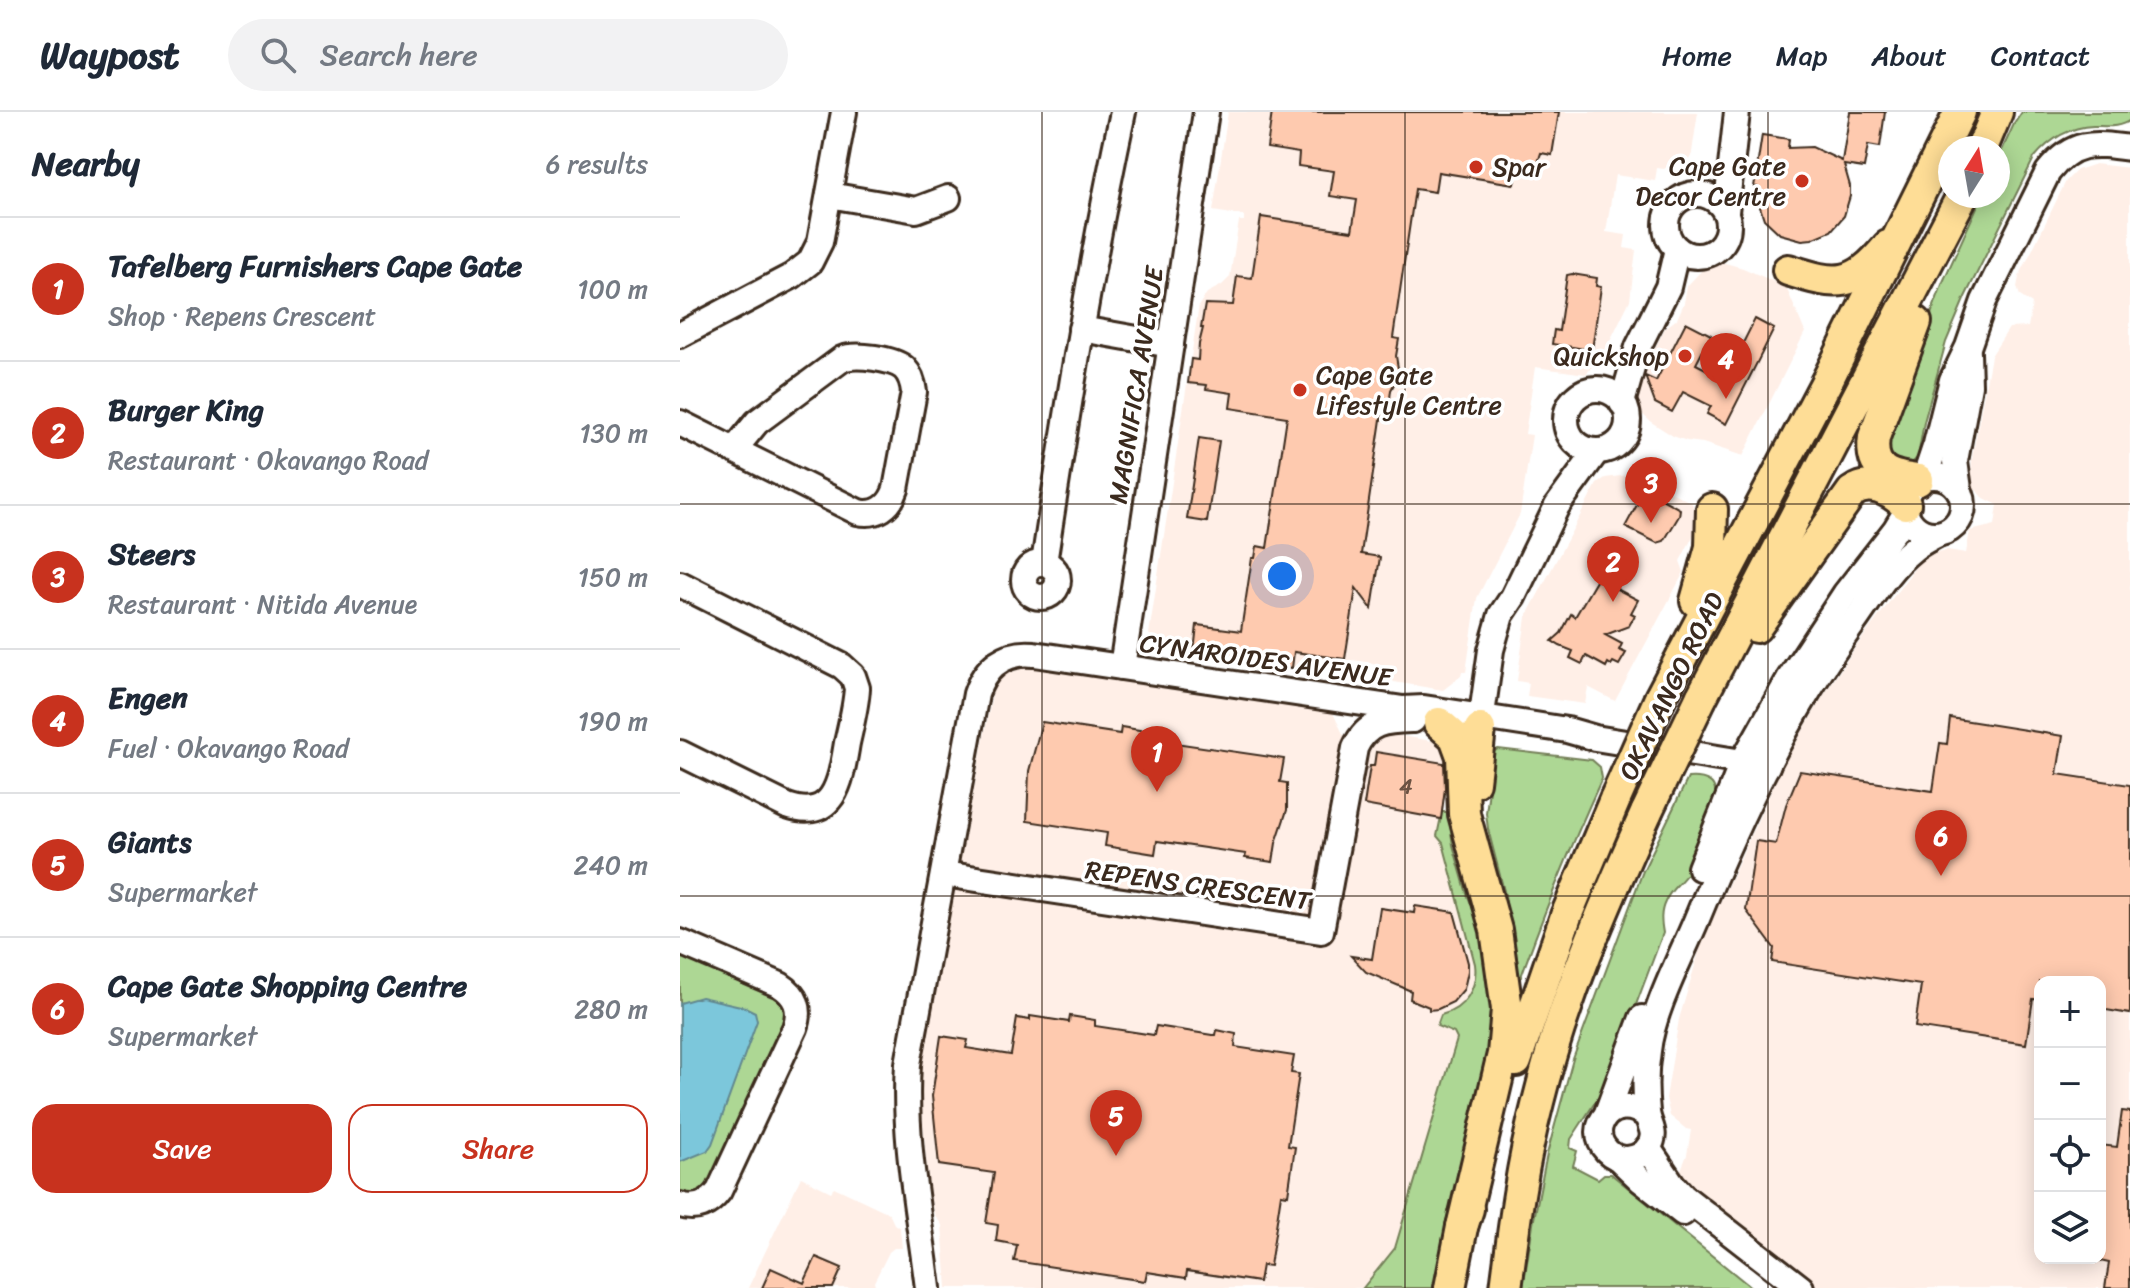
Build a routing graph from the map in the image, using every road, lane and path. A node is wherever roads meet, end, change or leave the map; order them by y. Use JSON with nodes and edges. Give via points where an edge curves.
{"nodes":[{"id":1,"x":844,"y":112,"type":"edge"},
{"id":2,"x":1123,"y":112,"type":"edge"},
{"id":3,"x":1206,"y":112,"type":"edge"},
{"id":4,"x":1737,"y":112,"type":"edge"},
{"id":5,"x":1960,"y":112,"type":"edge"},
{"id":6,"x":1997,"y":112,"type":"edge"},
{"id":7,"x":1987,"y":136,"type":"edge"},
{"id":8,"x":1734,"y":143,"type":"junction"},
{"id":9,"x":2130,"y":148,"type":"edge"},
{"id":10,"x":1702,"y":194,"type":"junction"},
{"id":11,"x":829,"y":195,"type":"junction"},
{"id":12,"x":948,"y":198,"type":"dead end"},
{"id":13,"x":1956,"y":208,"type":"edge"},
{"id":14,"x":1957,"y":208,"type":"edge"},
{"id":15,"x":1726,"y":212,"type":"junction"},
{"id":16,"x":1909,"y":218,"type":"junction"},
{"id":17,"x":1685,"y":252,"type":"junction"},
{"id":18,"x":1788,"y":270,"type":"dead end"},
{"id":19,"x":1081,"y":329,"type":"junction"},
{"id":20,"x":680,"y":335,"type":"edge"},
{"id":21,"x":1171,"y":345,"type":"junction"},
{"id":22,"x":1638,"y":347,"type":"junction"},
{"id":23,"x":1968,"y":347,"type":"junction"},
{"id":24,"x":1599,"y":390,"type":"junction"},
{"id":25,"x":1622,"y":403,"type":"junction"},
{"id":26,"x":680,"y":423,"type":"edge"},
{"id":27,"x":1586,"y":446,"type":"junction"},
{"id":28,"x":734,"y":450,"type":"junction"},
{"id":29,"x":1959,"y":489,"type":"junction"},
{"id":30,"x":1913,"y":493,"type":"junction"},
{"id":31,"x":1712,"y":509,"type":"dead end"},
{"id":32,"x":1938,"y":534,"type":"junction"},
{"id":33,"x":1044,"y":563,"type":"dead end"},
{"id":34,"x":680,"y":584,"type":"edge"},
{"id":35,"x":1513,"y":597,"type":"junction"},
{"id":36,"x":1491,"y":650,"type":"junction"},
{"id":37,"x":1122,"y":667,"type":"junction"},
{"id":38,"x":1717,"y":668,"type":"junction"},
{"id":39,"x":1664,"y":690,"type":"junction"},
{"id":40,"x":1423,"y":715,"type":"junction"},
{"id":41,"x":1486,"y":724,"type":"junction"},
{"id":42,"x":680,"y":753,"type":"edge"},
{"id":43,"x":1755,"y":763,"type":"junction"},
{"id":44,"x":1474,"y":848,"type":"junction"},
{"id":45,"x":944,"y":874,"type":"junction"},
{"id":46,"x":680,"y":942,"type":"edge"},
{"id":47,"x":1607,"y":1113,"type":"junction"},
{"id":48,"x":1647,"y":1116,"type":"junction"},
{"id":49,"x":1648,"y":1148,"type":"junction"},
{"id":50,"x":1618,"y":1158,"type":"junction"},
{"id":51,"x":680,"y":1205,"type":"edge"},
{"id":52,"x":1462,"y":1227,"type":"junction"},
{"id":53,"x":928,"y":1288,"type":"edge"},
{"id":54,"x":1450,"y":1288,"type":"edge"},
{"id":55,"x":1506,"y":1288,"type":"edge"},
{"id":56,"x":1779,"y":1288,"type":"edge"},
{"id":57,"x":1801,"y":1288,"type":"edge"}],
"edges":[{"from":1,"to":11,"type":"street"},
{"from":2,"to":19,"type":"street"},
{"from":3,"to":21,"type":"street","name":"MAGNIFICA AVENUE"},
{"from":4,"to":8,"type":"street"},
{"from":5,"to":16,"type":"main road","name":"OKAVANGO ROAD"},
{"from":6,"to":7,"type":"main road"},
{"from":8,"to":10,"type":"street"},
{"from":8,"to":15,"type":"street"},
{"from":9,"to":23,"type":"street","via":[[2086,144],[2048,172],[1984,301]]},
{"from":10,"to":15,"type":"street","via":[[1719,201]]},
{"from":10,"to":17,"type":"street","via":[[1681,197],[1668,214],[1671,242]]},
{"from":11,"to":12,"type":"street","via":[[916,210]]},
{"from":11,"to":20,"type":"street","via":[[820,242],[810,262]]},
{"from":13,"to":38,"type":"main road","name":"OKAVANGO ROAD"},
{"from":14,"to":30,"type":"main road","via":[[1872,449],[1880,468]]},
{"from":15,"to":17,"type":"street","via":[[1728,230],[1720,247],[1712,253]]},
{"from":16,"to":18,"type":"main road","via":[[1879,257],[1853,276],[1825,281]]},
{"from":16,"to":39,"type":"main road","name":"OKAVANGO ROAD"},
{"from":17,"to":22,"type":"street"},
{"from":19,"to":21,"type":"street"},
{"from":19,"to":33,"type":"street"},
{"from":21,"to":37,"type":"street","name":"MAGNIFICA AVENUE"},
{"from":22,"to":24,"type":"street"},
{"from":22,"to":25,"type":"street"},
{"from":23,"to":29,"type":"street","via":[[1969,385],[1955,461]]},
{"from":23,"to":30,"type":"street","via":[[1952,380],[1936,444]]},
{"from":24,"to":25,"type":"street"},
{"from":24,"to":27,"type":"street","via":[[1582,393],[1568,409],[1569,433]]},
{"from":25,"to":27,"type":"street","via":[[1627,419],[1616,444],[1604,450]]},
{"from":26,"to":28,"type":"street"},
{"from":27,"to":35,"type":"street"},
{"from":28,"to":28,"type":"street","via":[[858,512],[878,512],[896,489],[912,378],[896,363],[848,356],[757,422]]},
{"from":29,"to":30,"type":"street","via":[[1935,475]]},
{"from":29,"to":32,"type":"street","via":[[1962,516]]},
{"from":30,"to":32,"type":"street","via":[[1910,522],[1927,534]]},
{"from":30,"to":38,"type":"main road","via":[[1896,496],[1873,486],[1852,492],[1741,647]]},
{"from":30,"to":43,"type":"street","via":[[1895,530],[1796,668]]},
{"from":31,"to":39,"type":"main road","via":[[1705,572]]},
{"from":32,"to":43,"type":"street","via":[[1900,561]]},
{"from":34,"to":42,"type":"street","via":[[842,666],[857,688],[841,781],[820,807],[787,806]]},
{"from":35,"to":36,"type":"street","via":[[1501,615]]},
{"from":35,"to":41,"type":"street"},
{"from":36,"to":40,"type":"street","via":[[1471,692]]},
{"from":36,"to":41,"type":"street"},
{"from":37,"to":40,"type":"street","name":"CYNAROIDES AVENUE"},
{"from":37,"to":45,"type":"street","name":"CYNAROIDES AVENUE","via":[[1025,653],[990,668],[976,694]]},
{"from":38,"to":55,"type":"main road","name":"OKAVANGO ROAD","bridge":true,"via":[[1597,923],[1565,1010],[1519,1190]]},
{"from":39,"to":52,"type":"main road","name":"OKAVANGO ROAD","bridge":true,"via":[[1548,965]]},
{"from":40,"to":41,"type":"street","name":"CYNAROIDES AVENUE"},
{"from":40,"to":44,"type":"main road","via":[[1455,737],[1462,756],[1464,814]]},
{"from":40,"to":45,"type":"street","name":"REPENS CRESCENT","via":[[1370,728],[1355,748],[1321,931]]},
{"from":41,"to":43,"type":"street","name":"CYNAROIDES AVENUE","via":[[1563,742],[1595,738]]},
{"from":41,"to":44,"type":"main road","via":[[1472,815]]},
{"from":43,"to":47,"type":"street","via":[[1650,994]]},
{"from":43,"to":48,"type":"street","via":[[1749,798],[1654,1023],[1647,1053]]},
{"from":44,"to":52,"type":"main road","via":[[1496,930],[1507,1020]]},
{"from":45,"to":53,"type":"street","name":"CYNAROIDES AVENUE","via":[[906,1086]]},
{"from":46,"to":51,"type":"street","via":[[780,985],[792,994],[799,1015],[719,1191],[703,1205]]},
{"from":47,"to":48,"type":"street","via":[[1628,1106]]},
{"from":47,"to":50,"type":"street","via":[[1599,1133],[1608,1152]]},
{"from":48,"to":49,"type":"street","via":[[1653,1131]]},
{"from":49,"to":50,"type":"street","via":[[1635,1158]]},
{"from":49,"to":57,"type":"street","via":[[1684,1197]]},
{"from":50,"to":56,"type":"street"},
{"from":52,"to":54,"type":"main road","name":"OKAVANGO ROAD"}]}
